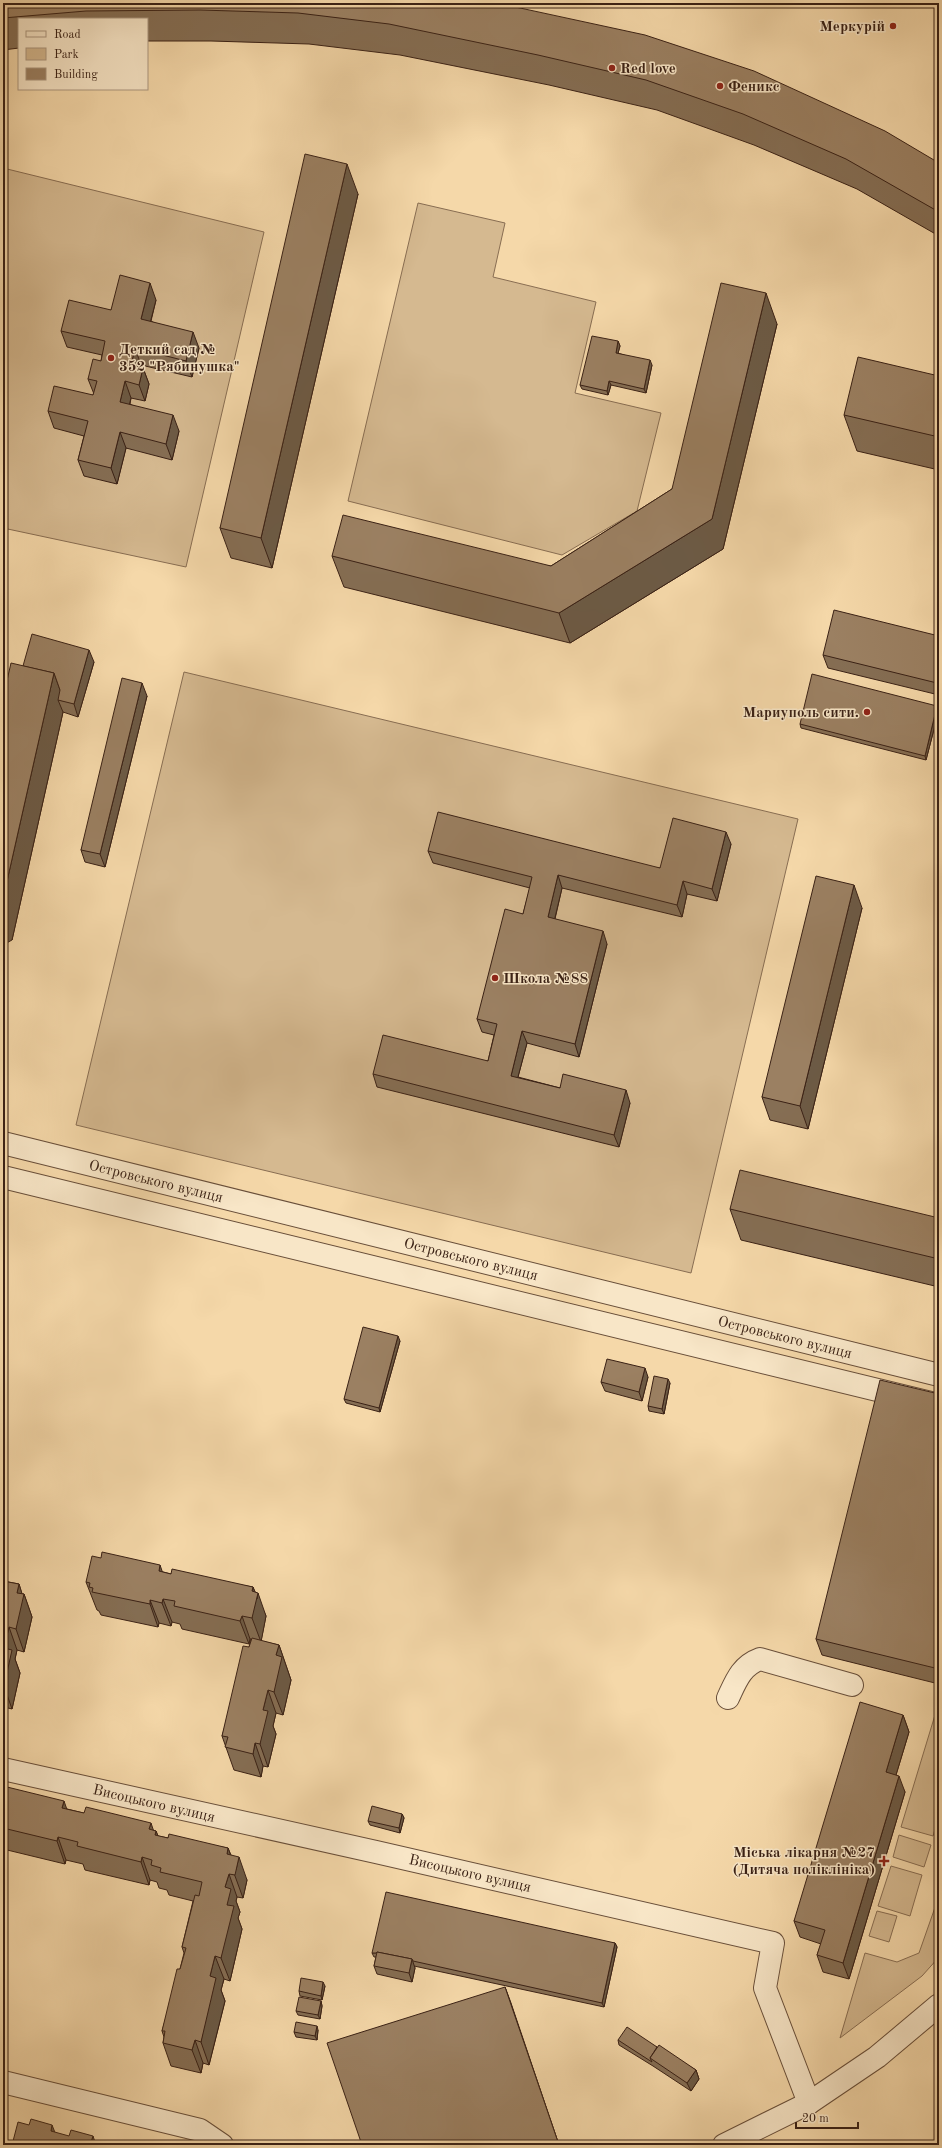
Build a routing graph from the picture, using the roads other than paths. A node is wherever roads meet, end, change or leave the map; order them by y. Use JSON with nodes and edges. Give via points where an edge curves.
{"nodes":[{"id":1,"x":3,"y":1143,"type":"edge"},
{"id":2,"x":3,"y":1177,"type":"edge"},
{"id":3,"x":939,"y":1375,"type":"edge"},
{"id":4,"x":939,"y":1405,"type":"edge"},
{"id":5,"x":852,"y":1685,"type":"dead end"},
{"id":6,"x":728,"y":1698,"type":"dead end"},
{"id":7,"x":3,"y":1769,"type":"edge"},
{"id":8,"x":939,"y":2005,"type":"edge"},
{"id":9,"x":3,"y":2082,"type":"edge"},
{"id":10,"x":809,"y":2103,"type":"junction"},
{"id":11,"x":222,"y":2145,"type":"edge"},
{"id":12,"x":724,"y":2145,"type":"edge"}],
"edges":[{"from":1,"to":3,"type":"street","name":"Островського вулиця"},
{"from":2,"to":4,"type":"street","name":"Островського вулиця"},
{"from":5,"to":6,"type":"street","via":[[760,1659],[743,1670]]},
{"from":7,"to":10,"type":"street","name":"Висоцького вулиця","via":[[384,1853],[772,1943],[765,1988]]},
{"from":8,"to":10,"type":"street","via":[[877,2056]]},
{"from":9,"to":11,"type":"street","via":[[200,2130]]},
{"from":10,"to":12,"type":"street"}]}
